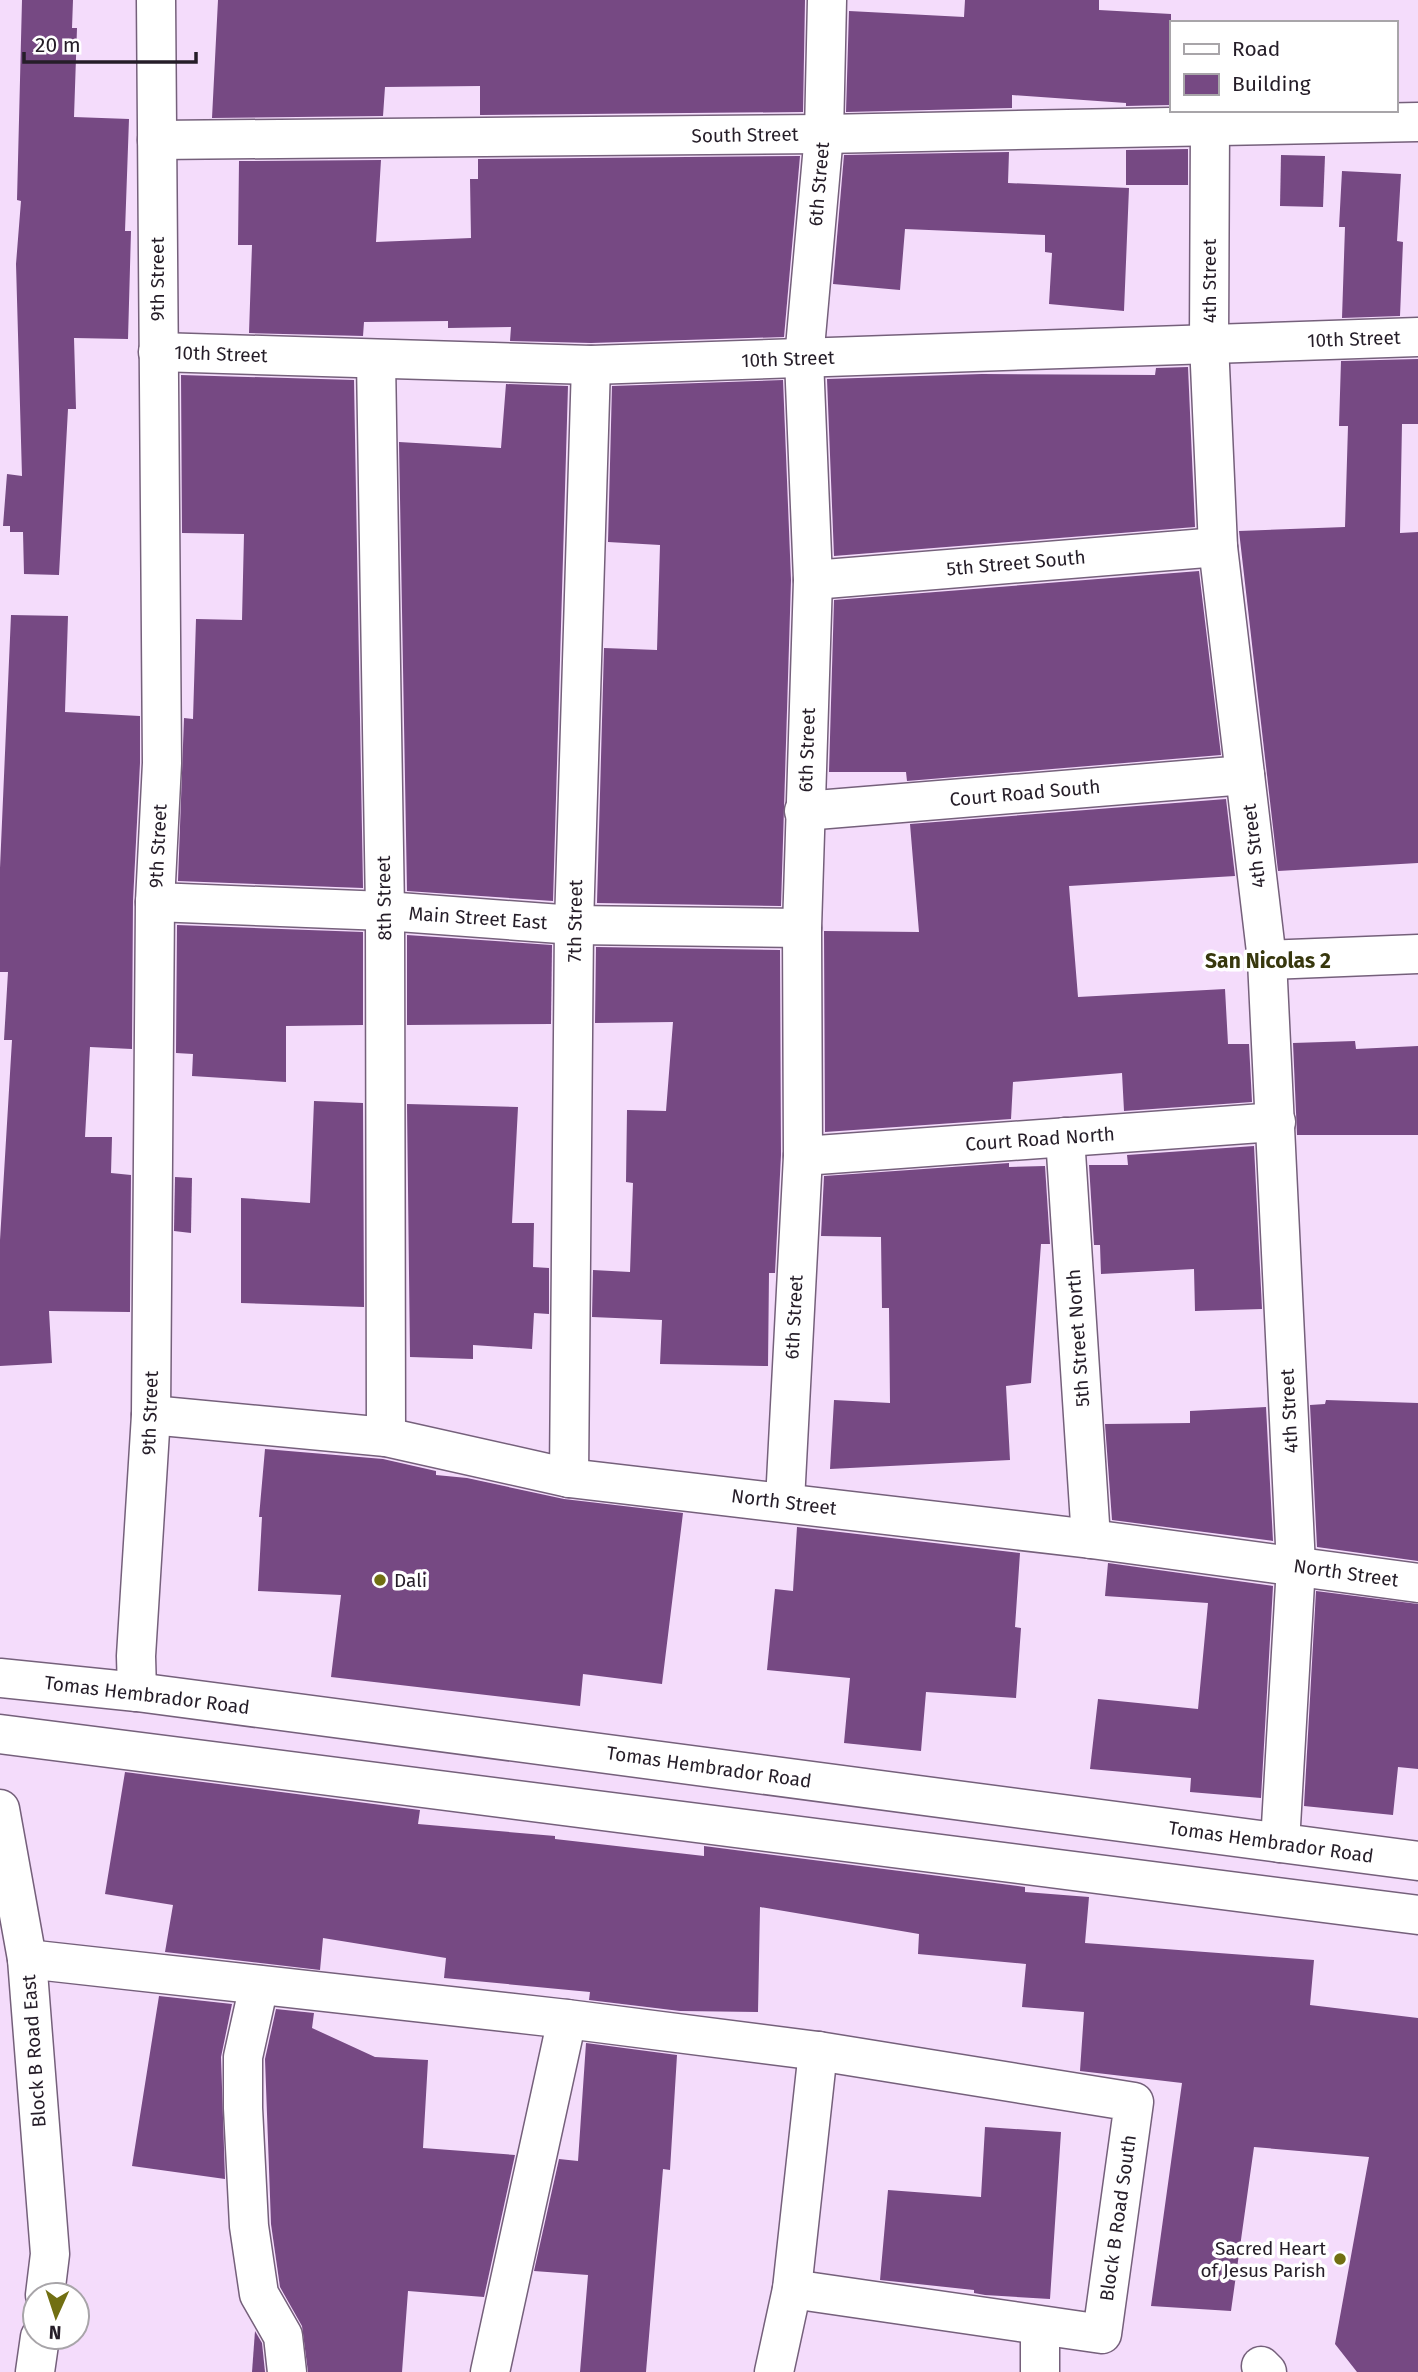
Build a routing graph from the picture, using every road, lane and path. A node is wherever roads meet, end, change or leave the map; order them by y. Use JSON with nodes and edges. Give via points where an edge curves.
{"nodes":[{"id":1,"x":156,"y":0,"type":"edge"},
{"id":2,"x":827,"y":0,"type":"edge"},
{"id":3,"x":1418,"y":122,"type":"edge"},
{"id":4,"x":1210,"y":126,"type":"junction"},
{"id":5,"x":824,"y":134,"type":"junction"},
{"id":6,"x":157,"y":140,"type":"junction"},
{"id":7,"x":1418,"y":337,"type":"edge"},
{"id":8,"x":1209,"y":343,"type":"junction"},
{"id":9,"x":158,"y":352,"type":"junction"},
{"id":10,"x":804,"y":359,"type":"junction"},
{"id":11,"x":376,"y":360,"type":"junction"},
{"id":12,"x":590,"y":365,"type":"junction"},
{"id":13,"x":1218,"y":547,"type":"junction"},
{"id":14,"x":813,"y":580,"type":"junction"},
{"id":15,"x":1245,"y":775,"type":"junction"},
{"id":16,"x":804,"y":811,"type":"junction"},
{"id":17,"x":155,"y":902,"type":"junction"},
{"id":18,"x":385,"y":911,"type":"junction"},
{"id":19,"x":574,"y":925,"type":"junction"},
{"id":20,"x":802,"y":928,"type":"junction"},
{"id":21,"x":1418,"y":954,"type":"edge"},
{"id":22,"x":1267,"y":960,"type":"junction"},
{"id":23,"x":1276,"y":1122,"type":"junction"},
{"id":24,"x":1065,"y":1137,"type":"junction"},
{"id":25,"x":803,"y":1156,"type":"junction"},
{"id":26,"x":151,"y":1415,"type":"junction"},
{"id":27,"x":386,"y":1437,"type":"junction"},
{"id":28,"x":569,"y":1478,"type":"junction"},
{"id":29,"x":785,"y":1501,"type":"junction"},
{"id":30,"x":1091,"y":1539,"type":"junction"},
{"id":31,"x":1296,"y":1566,"type":"junction"},
{"id":32,"x":1418,"y":1583,"type":"edge"},
{"id":33,"x":0,"y":1678,"type":"edge"},
{"id":34,"x":136,"y":1692,"type":"junction"},
{"id":35,"x":0,"y":1734,"type":"edge"},
{"id":36,"x":0,"y":1809,"type":"edge"},
{"id":37,"x":1280,"y":1843,"type":"junction"},
{"id":38,"x":1418,"y":1861,"type":"edge"},
{"id":39,"x":1418,"y":1915,"type":"edge"},
{"id":40,"x":27,"y":1959,"type":"junction"},
{"id":41,"x":259,"y":1985,"type":"junction"},
{"id":42,"x":567,"y":2019,"type":"junction"},
{"id":43,"x":818,"y":2051,"type":"junction"},
{"id":44,"x":47,"y":2281,"type":"edge"},
{"id":45,"x":792,"y":2289,"type":"junction"},
{"id":46,"x":1040,"y":2326,"type":"junction"},
{"id":47,"x":38,"y":2351,"type":"edge"},
{"id":48,"x":35,"y":2372,"type":"edge"},
{"id":49,"x":287,"y":2372,"type":"edge"},
{"id":50,"x":489,"y":2372,"type":"edge"},
{"id":51,"x":774,"y":2372,"type":"edge"},
{"id":52,"x":1041,"y":2372,"type":"edge"}],
"edges":[{"from":1,"to":6,"type":"street","name":"9th Street"},
{"from":2,"to":5,"type":"street","name":"6th Street"},
{"from":3,"to":4,"type":"street","name":"South Street"},
{"from":4,"to":5,"type":"street","name":"South Street"},
{"from":4,"to":8,"type":"street","name":"4th Street"},
{"from":5,"to":6,"type":"street","name":"South Street"},
{"from":5,"to":10,"type":"street","name":"6th Street"},
{"from":6,"to":9,"type":"street","name":"9th Street"},
{"from":7,"to":8,"type":"street","name":"10th Street"},
{"from":8,"to":10,"type":"street","name":"10th Street"},
{"from":8,"to":13,"type":"street","name":"4th Street"},
{"from":9,"to":11,"type":"street","name":"10th Street"},
{"from":9,"to":17,"type":"street","name":"9th Street","via":[[162,763]]},
{"from":10,"to":12,"type":"street","name":"10th Street"},
{"from":10,"to":14,"type":"street","name":"6th Street"},
{"from":11,"to":12,"type":"street","name":"10th Street"},
{"from":11,"to":18,"type":"street","name":"8th Street"},
{"from":12,"to":19,"type":"street","name":"7th Street"},
{"from":13,"to":14,"type":"street","name":"5th Street South"},
{"from":13,"to":15,"type":"street","name":"4th Street"},
{"from":14,"to":16,"type":"street","name":"6th Street"},
{"from":15,"to":16,"type":"street","name":"Court Road South"},
{"from":15,"to":22,"type":"street","name":"4th Street"},
{"from":16,"to":20,"type":"street","name":"6th Street"},
{"from":17,"to":18,"type":"street","name":"Main Street East"},
{"from":17,"to":26,"type":"street","name":"9th Street"},
{"from":18,"to":19,"type":"street","name":"Main Street East"},
{"from":18,"to":27,"type":"street","name":"8th Street"},
{"from":19,"to":20,"type":"street","name":"Main Street East"},
{"from":19,"to":28,"type":"street","name":"7th Street"},
{"from":20,"to":25,"type":"street","name":"6th Street"},
{"from":21,"to":22,"type":"street"},
{"from":22,"to":23,"type":"street","name":"4th Street"},
{"from":23,"to":24,"type":"street","name":"Court Road North"},
{"from":23,"to":31,"type":"street","name":"4th Street"},
{"from":24,"to":25,"type":"street","name":"Court Road North"},
{"from":24,"to":30,"type":"street","name":"5th Street North"},
{"from":25,"to":29,"type":"street","name":"6th Street"},
{"from":26,"to":27,"type":"street","name":"North Street"},
{"from":26,"to":34,"type":"street","name":"9th Street"},
{"from":27,"to":28,"type":"street","name":"North Street"},
{"from":28,"to":29,"type":"street","name":"North Street"},
{"from":29,"to":30,"type":"street","name":"North Street"},
{"from":30,"to":31,"type":"street","name":"North Street"},
{"from":31,"to":32,"type":"street","name":"North Street"},
{"from":31,"to":37,"type":"street","name":"4th Street"},
{"from":33,"to":34,"type":"street","name":"Tomas Hembrador Road"},
{"from":34,"to":37,"type":"street","name":"Tomas Hembrador Road"},
{"from":35,"to":39,"type":"street"},
{"from":36,"to":40,"type":"street","name":"Block B Road East"},
{"from":37,"to":38,"type":"street","name":"Tomas Hembrador Road"},
{"from":40,"to":41,"type":"street"},
{"from":40,"to":44,"type":"street","name":"Block B Road East","via":[[50,2254]]},
{"from":41,"to":42,"type":"street"},
{"from":41,"to":49,"type":"street","via":[[243,2057],[249,2226],[259,2294],[284,2336]]},
{"from":42,"to":43,"type":"street"},
{"from":42,"to":50,"type":"street"},
{"from":43,"to":45,"type":"street"},
{"from":43,"to":46,"type":"street","name":"Block B Road South","via":[[1134,2102],[1101,2334]]},
{"from":45,"to":46,"type":"street"},
{"from":45,"to":51,"type":"street"},
{"from":46,"to":52,"type":"street"},
{"from":47,"to":48,"type":"street"}]}
